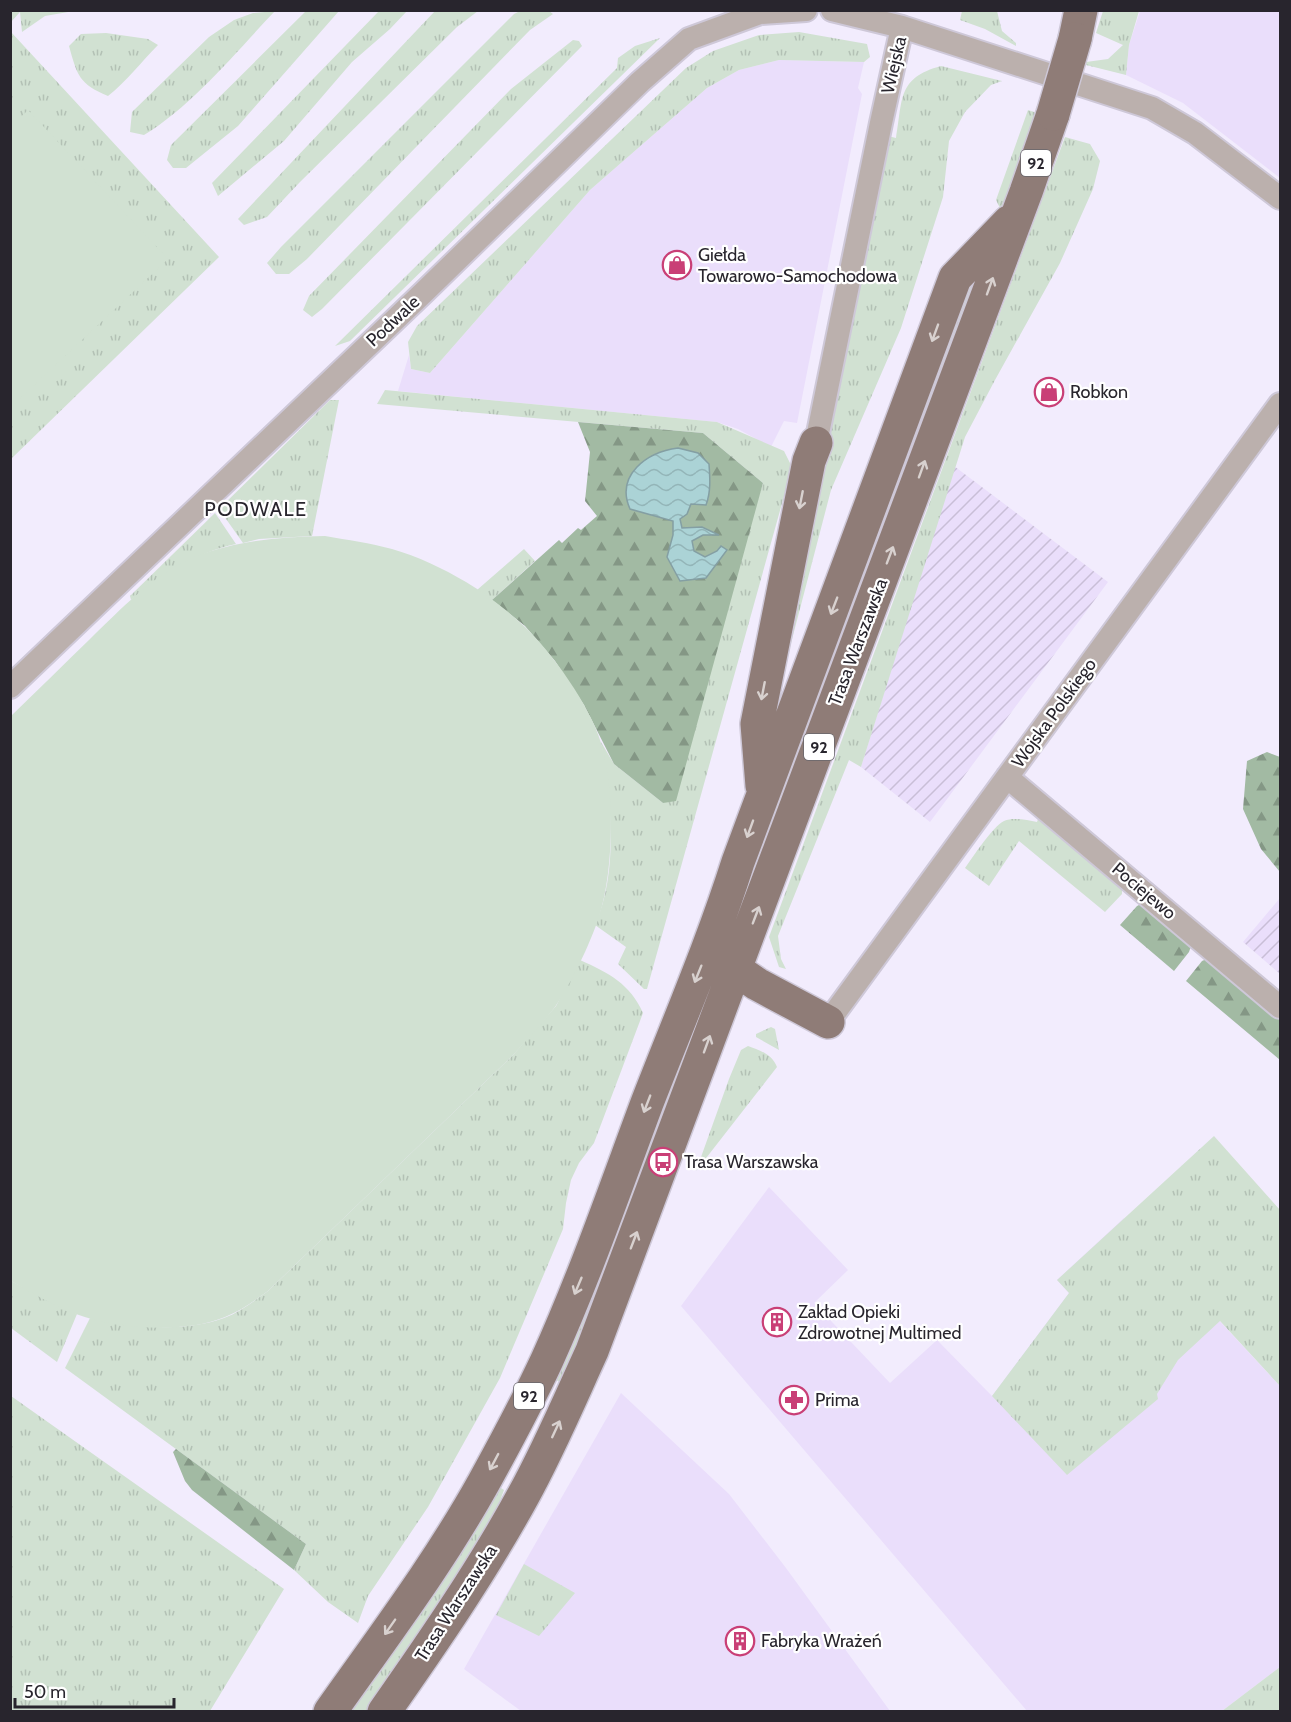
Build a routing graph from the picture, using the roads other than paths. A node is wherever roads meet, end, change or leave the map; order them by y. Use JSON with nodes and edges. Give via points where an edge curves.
{"nodes":[{"id":1,"x":806,"y":10,"type":"edge"},
{"id":2,"x":832,"y":10,"type":"edge"},
{"id":3,"x":1078,"y":25,"type":"edge"},
{"id":4,"x":903,"y":27,"type":"junction"},
{"id":5,"x":1281,"y":198,"type":"edge"},
{"id":6,"x":1018,"y":211,"type":"junction"},
{"id":7,"x":1281,"y":404,"type":"edge"},
{"id":8,"x":816,"y":443,"type":"joint"},
{"id":9,"x":10,"y":687,"type":"edge"},
{"id":10,"x":1007,"y":777,"type":"junction"},
{"id":11,"x":763,"y":795,"type":"junction"},
{"id":12,"x":719,"y":920,"type":"junction"},
{"id":13,"x":735,"y":969,"type":"junction"},
{"id":14,"x":1281,"y":1007,"type":"edge"},
{"id":15,"x":828,"y":1022,"type":"joint"},
{"id":16,"x":330,"y":1712,"type":"edge"},
{"id":17,"x":384,"y":1712,"type":"edge"}],
"edges":[{"from":1,"to":9,"type":"street","name":"Podwale","via":[[760,13],[689,39],[639,82]]},
{"from":2,"to":4,"type":"street"},
{"from":3,"to":6,"type":"main road","name":"Trasa Warszawska","number":"92","bridge":true,"via":[[1053,114]]},
{"from":4,"to":5,"type":"street","name":"Wiejska","via":[[1152,108],[1195,133]]},
{"from":4,"to":8,"type":"street","name":"Wiejska"},
{"from":6,"to":11,"type":"main road","name":"Trasa Warszawska","number":"92","one_way":true,"via":[[955,278]]},
{"from":13,"to":6,"type":"main road","name":"Trasa Warszawska","number":"92","one_way":true},
{"from":7,"to":10,"type":"street","name":"Wojska Polskiego"},
{"from":8,"to":11,"type":"main road","one_way":true,"via":[[809,461],[757,724]]},
{"from":10,"to":14,"type":"street","name":"Pociejewo"},
{"from":10,"to":15,"type":"street","name":"Wojska Polskiego"},
{"from":11,"to":12,"type":"main road","name":"Trasa Warszawska","number":"92","one_way":true},
{"from":12,"to":13,"type":"main road"},
{"from":12,"to":16,"type":"main road","name":"Trasa Warszawska","number":"92","one_way":true,"via":[[583,1275],[525,1403],[455,1530]]},
{"from":13,"to":15,"type":"main road"},
{"from":17,"to":13,"type":"main road","name":"Trasa Warszawska","number":"92","one_way":true,"via":[[478,1573],[543,1456],[592,1350]]}]}
